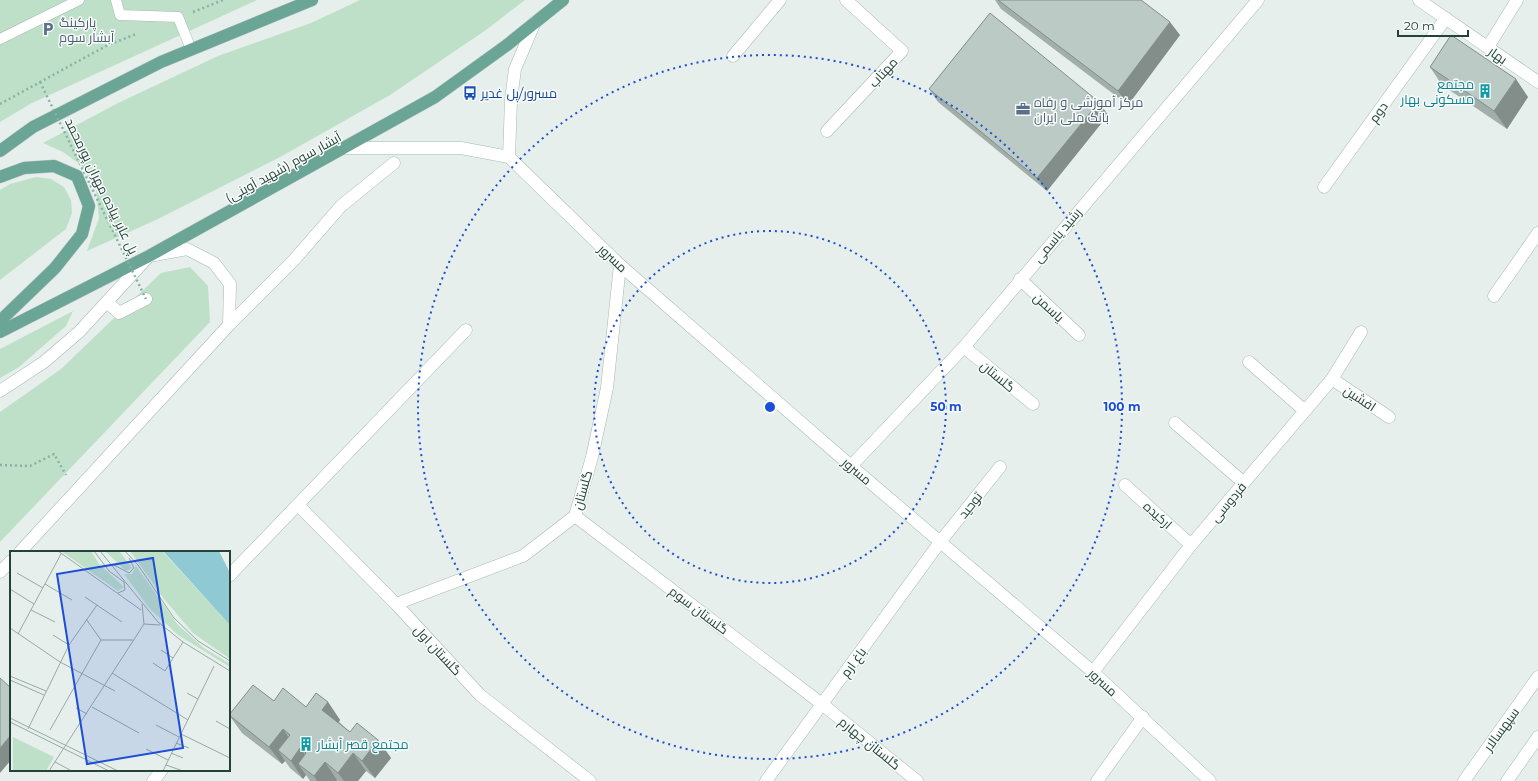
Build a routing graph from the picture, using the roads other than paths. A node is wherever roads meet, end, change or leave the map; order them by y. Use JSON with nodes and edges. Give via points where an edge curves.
{"nodes":[{"id":1,"x":79,"y":0,"type":"edge"},
{"id":2,"x":116,"y":0,"type":"edge"},
{"id":3,"x":312,"y":0,"type":"edge"},
{"id":4,"x":563,"y":0,"type":"edge"},
{"id":5,"x":780,"y":0,"type":"edge"},
{"id":6,"x":846,"y":0,"type":"edge"},
{"id":7,"x":1258,"y":0,"type":"edge"},
{"id":8,"x":1517,"y":0,"type":"edge"},
{"id":9,"x":1421,"y":1,"type":"edge"},
{"id":10,"x":1446,"y":18,"type":"junction"},
{"id":11,"x":535,"y":22,"type":"junction"},
{"id":12,"x":0,"y":39,"type":"edge"},
{"id":13,"x":1488,"y":47,"type":"junction"},
{"id":14,"x":191,"y":49,"type":"junction"},
{"id":15,"x":733,"y":56,"type":"dead end"},
{"id":16,"x":1538,"y":82,"type":"edge"},
{"id":17,"x":827,"y":131,"type":"dead end"},
{"id":18,"x":346,"y":148,"type":"junction"},
{"id":19,"x":0,"y":150,"type":"edge"},
{"id":20,"x":509,"y":157,"type":"junction"},
{"id":21,"x":394,"y":163,"type":"dead end"},
{"id":22,"x":0,"y":177,"type":"edge"},
{"id":23,"x":1324,"y":187,"type":"dead end"},
{"id":24,"x":1538,"y":232,"type":"edge"},
{"id":25,"x":149,"y":256,"type":"junction"},
{"id":26,"x":620,"y":265,"type":"junction"},
{"id":27,"x":1020,"y":279,"type":"junction"},
{"id":28,"x":1494,"y":296,"type":"dead end"},
{"id":29,"x":146,"y":299,"type":"road end"},
{"id":30,"x":107,"y":302,"type":"junction"},
{"id":31,"x":0,"y":321,"type":"edge"},
{"id":32,"x":229,"y":325,"type":"junction"},
{"id":33,"x":466,"y":330,"type":"dead end"},
{"id":34,"x":0,"y":332,"type":"edge"},
{"id":35,"x":1361,"y":332,"type":"dead end"},
{"id":36,"x":1079,"y":335,"type":"dead end"},
{"id":37,"x":964,"y":347,"type":"junction"},
{"id":38,"x":1249,"y":362,"type":"dead end"},
{"id":39,"x":1332,"y":379,"type":"junction"},
{"id":40,"x":0,"y":392,"type":"edge"},
{"id":41,"x":1033,"y":404,"type":"dead end"},
{"id":42,"x":1305,"y":411,"type":"junction"},
{"id":43,"x":1389,"y":417,"type":"dead end"},
{"id":44,"x":1175,"y":423,"type":"dead end"},
{"id":45,"x":851,"y":466,"type":"junction"},
{"id":46,"x":1000,"y":467,"type":"dead end"},
{"id":47,"x":1244,"y":483,"type":"junction"},
{"id":48,"x":1125,"y":485,"type":"dead end"},
{"id":49,"x":298,"y":505,"type":"junction"},
{"id":50,"x":575,"y":516,"type":"junction"},
{"id":51,"x":940,"y":542,"type":"junction"},
{"id":52,"x":1191,"y":545,"type":"junction"},
{"id":53,"x":21,"y":551,"type":"edge"},
{"id":54,"x":10,"y":562,"type":"edge"},
{"id":55,"x":0,"y":572,"type":"edge"},
{"id":56,"x":230,"y":575,"type":"edge"},
{"id":57,"x":396,"y":604,"type":"junction"},
{"id":58,"x":1093,"y":672,"type":"junction"},
{"id":59,"x":1538,"y":677,"type":"edge"},
{"id":60,"x":822,"y":704,"type":"junction"},
{"id":61,"x":1143,"y":718,"type":"junction"},
{"id":62,"x":1538,"y":737,"type":"edge"},
{"id":63,"x":161,"y":771,"type":"edge"},
{"id":64,"x":575,"y":777,"type":"edge"},
{"id":65,"x":153,"y":781,"type":"edge"},
{"id":66,"x":590,"y":781,"type":"edge"},
{"id":67,"x":766,"y":781,"type":"edge"},
{"id":68,"x":917,"y":781,"type":"edge"},
{"id":69,"x":1097,"y":781,"type":"edge"},
{"id":70,"x":1210,"y":781,"type":"edge"},
{"id":71,"x":1464,"y":781,"type":"edge"},
{"id":72,"x":1507,"y":781,"type":"edge"}],
"edges":[{"from":1,"to":12,"type":"lane"},
{"from":2,"to":14,"type":"lane","via":[[120,15],[178,18]]},
{"from":3,"to":14,"type":"main road"},
{"from":4,"to":11,"type":"main road","name":"آبشار سوم (شهید آوینی)"},
{"from":5,"to":15,"type":"street"},
{"from":6,"to":17,"type":"street","name":"مهتاب","via":[[902,51]]},
{"from":7,"to":27,"type":"street","name":"رشید یاسمی"},
{"from":8,"to":13,"type":"street"},
{"from":9,"to":10,"type":"street","name":"بهار"},
{"from":10,"to":13,"type":"street","name":"بهار"},
{"from":10,"to":23,"type":"street","name":"دوم"},
{"from":11,"to":18,"type":"main road","name":"آبشار سوم (شهید آوینی)","via":[[435,97]]},
{"from":11,"to":20,"type":"street","via":[[515,69]]},
{"from":13,"to":16,"type":"street","name":"بهار"},
{"from":14,"to":19,"type":"main road","via":[[33,127]]},
{"from":18,"to":20,"type":"street","via":[[461,148]]},
{"from":18,"to":25,"type":"main road","name":"آبشار سوم (شهید آوینی)"},
{"from":20,"to":26,"type":"street","name":"مسرور"},
{"from":21,"to":32,"type":"street","via":[[341,206],[294,260]]},
{"from":22,"to":31,"type":"main road","via":[[24,168],[54,166],[77,176],[89,206],[82,234],[55,268]]},
{"from":24,"to":28,"type":"street"},
{"from":25,"to":30,"type":"street"},
{"from":25,"to":32,"type":"street","via":[[187,249],[214,263],[230,284]]},
{"from":25,"to":34,"type":"main road","name":"آبشار سوم (شهید آوینی)"},
{"from":26,"to":45,"type":"street","name":"مسرور"},
{"from":26,"to":50,"type":"street","name":"گلستان","via":[[607,388],[592,457]]},
{"from":27,"to":36,"type":"street","name":"یاسمن"},
{"from":27,"to":37,"type":"street","name":"رشید یاسمی"},
{"from":29,"to":30,"type":"street","via":[[120,313]]},
{"from":30,"to":40,"type":"street","via":[[79,332],[44,362]]},
{"from":32,"to":53,"type":"street"},
{"from":33,"to":49,"type":"street"},
{"from":35,"to":39,"type":"street","name":"فردوسی"},
{"from":37,"to":41,"type":"street","name":"گلستان"},
{"from":37,"to":45,"type":"street","name":"رشید یاسمی"},
{"from":38,"to":42,"type":"street"},
{"from":39,"to":42,"type":"street","name":"فردوسی"},
{"from":39,"to":43,"type":"street","name":"افشین"},
{"from":42,"to":47,"type":"street","name":"فردوسی"},
{"from":44,"to":47,"type":"street"},
{"from":45,"to":51,"type":"street","name":"مسرور"},
{"from":46,"to":51,"type":"street","name":"توحید"},
{"from":47,"to":52,"type":"street","name":"فردوسی"},
{"from":48,"to":52,"type":"street","name":"ارکیده"},
{"from":49,"to":56,"type":"street"},
{"from":49,"to":57,"type":"street","name":"گلستان اول"},
{"from":50,"to":57,"type":"street","name":"گلستان","via":[[523,556]]},
{"from":50,"to":60,"type":"street","name":"گلستان سوم"},
{"from":51,"to":58,"type":"street","name":"مسرور"},
{"from":51,"to":60,"type":"street","name":"باغ ارم"},
{"from":52,"to":58,"type":"street","name":"فردوسی"},
{"from":54,"to":55,"type":"street"},
{"from":57,"to":64,"type":"street","name":"گلستان اول","via":[[480,695]]},
{"from":58,"to":61,"type":"street","name":"مسرور"},
{"from":59,"to":71,"type":"street","name":"سپهسالار"},
{"from":60,"to":67,"type":"street","name":"باغ ارم"},
{"from":60,"to":68,"type":"street","name":"گلستان چهارم"},
{"from":61,"to":69,"type":"street"},
{"from":61,"to":70,"type":"street","name":"مسرور"},
{"from":62,"to":72,"type":"street"},
{"from":63,"to":65,"type":"street"},
{"from":64,"to":66,"type":"street","name":"گلستان اول"}]}
